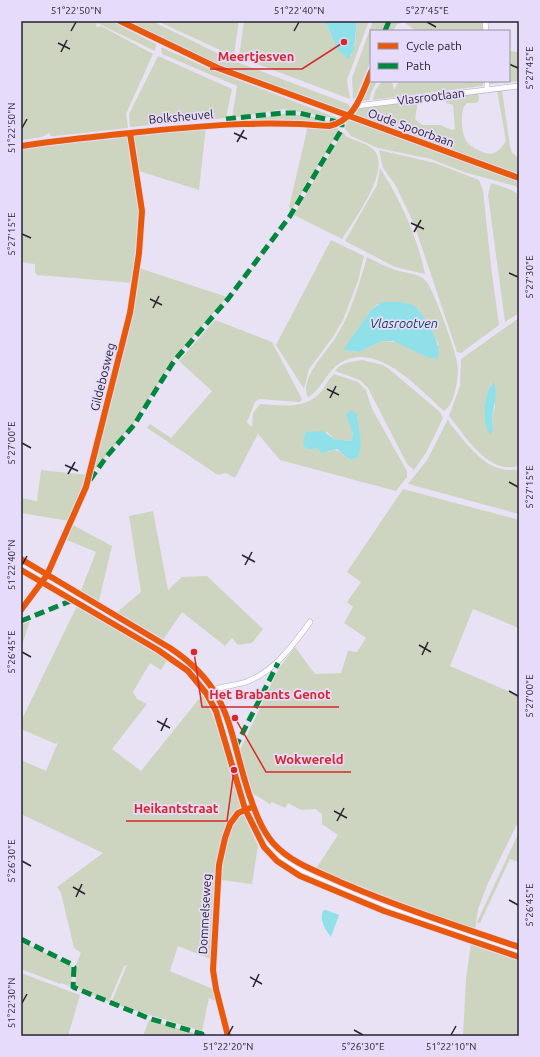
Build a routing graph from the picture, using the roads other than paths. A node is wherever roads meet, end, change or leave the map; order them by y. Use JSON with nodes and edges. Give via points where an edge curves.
{"nodes":[{"id":1,"x":486,"y":82,"type":"edge"},
{"id":2,"x":519,"y":86,"type":"edge"},
{"id":3,"x":487,"y":90,"type":"junction"},
{"id":4,"x":348,"y":117,"type":"dead end"},
{"id":5,"x":86,"y":487,"type":"dead end"},
{"id":6,"x":21,"y":565,"type":"edge"},
{"id":7,"x":45,"y":578,"type":"junction"},
{"id":8,"x":21,"y":610,"type":"edge"},
{"id":9,"x":310,"y":622,"type":"dead end"},
{"id":10,"x":210,"y":690,"type":"junction"},
{"id":11,"x":250,"y":808,"type":"junction"},
{"id":12,"x":519,"y":952,"type":"edge"},
{"id":13,"x":228,"y":1036,"type":"edge"}],
"edges":[{"from":1,"to":3,"type":"street"},
{"from":2,"to":3,"type":"street","name":"Vlasrootlaan"},
{"from":3,"to":4,"type":"street","name":"Vlasrootlaan","via":[[356,106]]},
{"from":5,"to":7,"type":"street"},
{"from":6,"to":7,"type":"street"},
{"from":7,"to":8,"type":"street"},
{"from":7,"to":10,"type":"street","via":[[74,598],[179,658]]},
{"from":9,"to":10,"type":"street","via":[[278,663],[256,678]]},
{"from":10,"to":11,"type":"street","via":[[224,720]]},
{"from":11,"to":12,"type":"street","via":[[260,832],[270,847],[296,868],[391,908]]},
{"from":11,"to":13,"type":"street","name":"Dommelseweg","via":[[238,813],[230,824],[219,865],[213,970]]}]}
